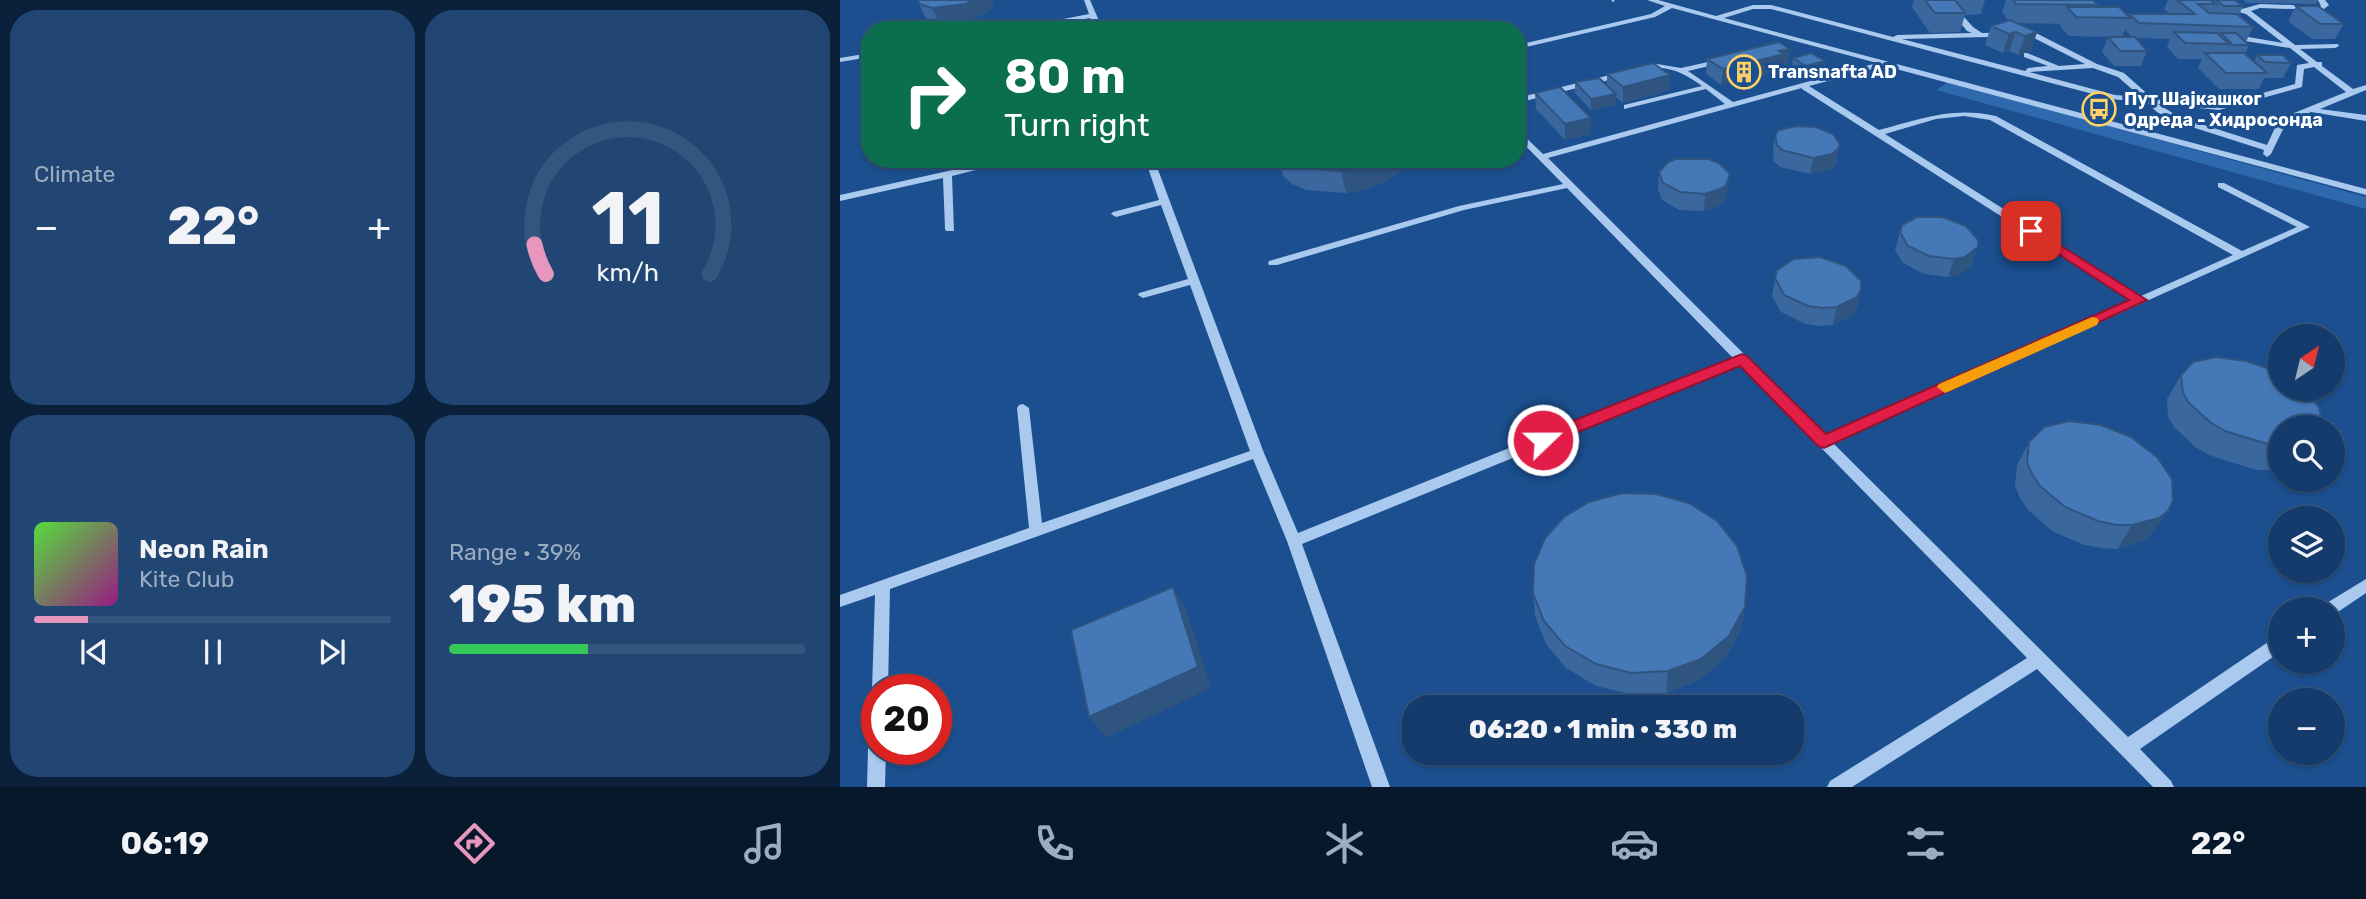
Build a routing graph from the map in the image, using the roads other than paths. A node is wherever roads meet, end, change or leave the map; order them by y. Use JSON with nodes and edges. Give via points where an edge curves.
{"nodes":[{"id":1,"x":1087,"y":0,"type":"edge"},
{"id":2,"x":1650,"y":0,"type":"edge"},
{"id":3,"x":1945,"y":0,"type":"edge"},
{"id":4,"x":2320,"y":0,"type":"edge"},
{"id":5,"x":1671,"y":6,"type":"junction"},
{"id":6,"x":2216,"y":7,"type":"edge"},
{"id":7,"x":2245,"y":10,"type":"junction"},
{"id":8,"x":1093,"y":15,"type":"junction"},
{"id":9,"x":1715,"y":18,"type":"junction"},
{"id":10,"x":1060,"y":21,"type":"edge"},
{"id":11,"x":1095,"y":21,"type":"edge"},
{"id":12,"x":1978,"y":34,"type":"junction"},
{"id":13,"x":1884,"y":37,"type":"joint"},
{"id":14,"x":2248,"y":39,"type":"edge"},
{"id":15,"x":1910,"y":40,"type":"junction"},
{"id":16,"x":1993,"y":40,"type":"edge"},
{"id":17,"x":1526,"y":45,"type":"edge"},
{"id":18,"x":2335,"y":46,"type":"dead end"},
{"id":19,"x":2295,"y":47,"type":"junction"},
{"id":20,"x":2027,"y":55,"type":"edge"},
{"id":21,"x":861,"y":57,"type":"edge"},
{"id":22,"x":1729,"y":58,"type":"edge"},
{"id":23,"x":840,"y":61,"type":"edge"},
{"id":24,"x":1886,"y":63,"type":"junction"},
{"id":25,"x":2319,"y":64,"type":"junction"},
{"id":26,"x":2094,"y":66,"type":"junction"},
{"id":27,"x":2059,"y":68,"type":"junction"},
{"id":28,"x":1682,"y":70,"type":"junction"},
{"id":29,"x":2015,"y":71,"type":"junction"},
{"id":30,"x":1706,"y":87,"type":"junction"},
{"id":31,"x":1805,"y":87,"type":"junction"},
{"id":32,"x":2366,"y":87,"type":"edge"},
{"id":33,"x":2351,"y":92,"type":"junction"},
{"id":34,"x":1526,"y":99,"type":"edge"},
{"id":35,"x":2149,"y":99,"type":"junction"},
{"id":36,"x":1733,"y":106,"type":"junction"},
{"id":37,"x":1627,"y":107,"type":"dead end"},
{"id":38,"x":2310,"y":110,"type":"junction"},
{"id":39,"x":2366,"y":118,"type":"edge"},
{"id":40,"x":1878,"y":133,"type":"junction"},
{"id":41,"x":1526,"y":141,"type":"edge"},
{"id":42,"x":2269,"y":149,"type":"junction"},
{"id":43,"x":1541,"y":157,"type":"junction"},
{"id":44,"x":2262,"y":164,"type":"junction"},
{"id":45,"x":974,"y":168,"type":"edge"},
{"id":46,"x":1152,"y":168,"type":"edge"},
{"id":47,"x":947,"y":174,"type":"junction"},
{"id":48,"x":1569,"y":185,"type":"junction"},
{"id":49,"x":2221,"y":185,"type":"dead end"},
{"id":50,"x":2366,"y":192,"type":"edge"},
{"id":51,"x":840,"y":198,"type":"edge"},
{"id":52,"x":1165,"y":201,"type":"junction"},
{"id":53,"x":1116,"y":214,"type":"dead end"},
{"id":54,"x":950,"y":229,"type":"dead end"},
{"id":55,"x":2239,"y":254,"type":"junction"},
{"id":56,"x":1273,"y":263,"type":"dead end"},
{"id":57,"x":1194,"y":281,"type":"junction"},
{"id":58,"x":1143,"y":295,"type":"dead end"},
{"id":59,"x":2140,"y":300,"type":"junction"},
{"id":60,"x":1742,"y":359,"type":"junction"},
{"id":61,"x":1023,"y":408,"type":"dead end"},
{"id":62,"x":1824,"y":442,"type":"junction"},
{"id":63,"x":1257,"y":453,"type":"junction"},
{"id":64,"x":1036,"y":532,"type":"junction"},
{"id":65,"x":1294,"y":541,"type":"junction"},
{"id":66,"x":2366,"y":585,"type":"edge"},
{"id":67,"x":883,"y":586,"type":"junction"},
{"id":68,"x":2345,"y":599,"type":"edge"},
{"id":69,"x":840,"y":601,"type":"edge"},
{"id":70,"x":2268,"y":651,"type":"edge"},
{"id":71,"x":2039,"y":659,"type":"junction"},
{"id":72,"x":880,"y":674,"type":"edge"},
{"id":73,"x":2127,"y":748,"type":"junction"},
{"id":74,"x":877,"y":765,"type":"edge"},
{"id":75,"x":876,"y":787,"type":"edge"},
{"id":76,"x":1381,"y":787,"type":"edge"},
{"id":77,"x":1836,"y":787,"type":"edge"},
{"id":78,"x":2165,"y":787,"type":"edge"}],
"edges":[{"from":1,"to":8,"type":"lane"},
{"from":2,"to":5,"type":"street"},
{"from":3,"to":12,"type":"street"},
{"from":4,"to":7,"type":"street","via":[[2326,5],[2323,8],[2260,6]]},
{"from":5,"to":9,"type":"street"},
{"from":5,"to":17,"type":"street","via":[[1653,16]]},
{"from":6,"to":7,"type":"street"},
{"from":7,"to":19,"type":"street"},
{"from":8,"to":10,"type":"street"},
{"from":8,"to":11,"type":"lane"},
{"from":9,"to":13,"type":"lane","via":[[1753,7],[1770,8]]},
{"from":9,"to":24,"type":"street"},
{"from":12,"to":15,"type":"street"},
{"from":12,"to":16,"type":"street"},
{"from":12,"to":26,"type":"street","via":[[2031,34]]},
{"from":13,"to":15,"type":"street"},
{"from":14,"to":19,"type":"street"},
{"from":15,"to":29,"type":"street"},
{"from":18,"to":19,"type":"street"},
{"from":19,"to":25,"type":"street"},
{"from":20,"to":27,"type":"street"},
{"from":21,"to":23,"type":"street"},
{"from":22,"to":28,"type":"street"},
{"from":24,"to":31,"type":"street"},
{"from":24,"to":44,"type":"street"},
{"from":25,"to":33,"type":"lane"},
{"from":25,"to":35,"type":"street","via":[[2300,67],[2299,85],[2233,106],[2199,107]]},
{"from":26,"to":27,"type":"street"},
{"from":26,"to":35,"type":"street","via":[[2121,75]]},
{"from":27,"to":29,"type":"street"},
{"from":28,"to":30,"type":"street"},
{"from":28,"to":34,"type":"street","via":[[1652,66]]},
{"from":29,"to":35,"type":"street","via":[[2115,97]]},
{"from":30,"to":36,"type":"street"},
{"from":30,"to":37,"type":"street"},
{"from":31,"to":36,"type":"street"},
{"from":31,"to":40,"type":"street"},
{"from":32,"to":33,"type":"street"},
{"from":33,"to":38,"type":"street"},
{"from":35,"to":42,"type":"lane","via":[[2176,119]]},
{"from":36,"to":43,"type":"street"},
{"from":38,"to":39,"type":"street"},
{"from":38,"to":42,"type":"street","via":[[2282,121]]},
{"from":40,"to":55,"type":"street","via":[[1952,113],[1979,113]]},
{"from":40,"to":59,"type":"street"},
{"from":41,"to":43,"type":"street"},
{"from":42,"to":44,"type":"street"},
{"from":43,"to":48,"type":"street"},
{"from":44,"to":50,"type":"street"},
{"from":45,"to":47,"type":"street"},
{"from":46,"to":52,"type":"street"},
{"from":47,"to":51,"type":"street"},
{"from":47,"to":54,"type":"street"},
{"from":48,"to":56,"type":"street","via":[[1462,208]]},
{"from":48,"to":60,"type":"street"},
{"from":49,"to":55,"type":"street","via":[[2305,227]]},
{"from":52,"to":53,"type":"street"},
{"from":52,"to":57,"type":"street"},
{"from":55,"to":59,"type":"street"},
{"from":57,"to":58,"type":"street"},
{"from":57,"to":63,"type":"street"},
{"from":59,"to":62,"type":"street"},
{"from":60,"to":62,"type":"street"},
{"from":60,"to":65,"type":"street"},
{"from":61,"to":64,"type":"street"},
{"from":62,"to":71,"type":"street"},
{"from":63,"to":64,"type":"street"},
{"from":63,"to":65,"type":"street"},
{"from":64,"to":67,"type":"street"},
{"from":65,"to":76,"type":"street"},
{"from":66,"to":68,"type":"street"},
{"from":67,"to":69,"type":"street"},
{"from":67,"to":72,"type":"street"},
{"from":70,"to":73,"type":"street"},
{"from":71,"to":73,"type":"street"},
{"from":71,"to":77,"type":"street"},
{"from":73,"to":78,"type":"street"},
{"from":74,"to":75,"type":"street"}]}
